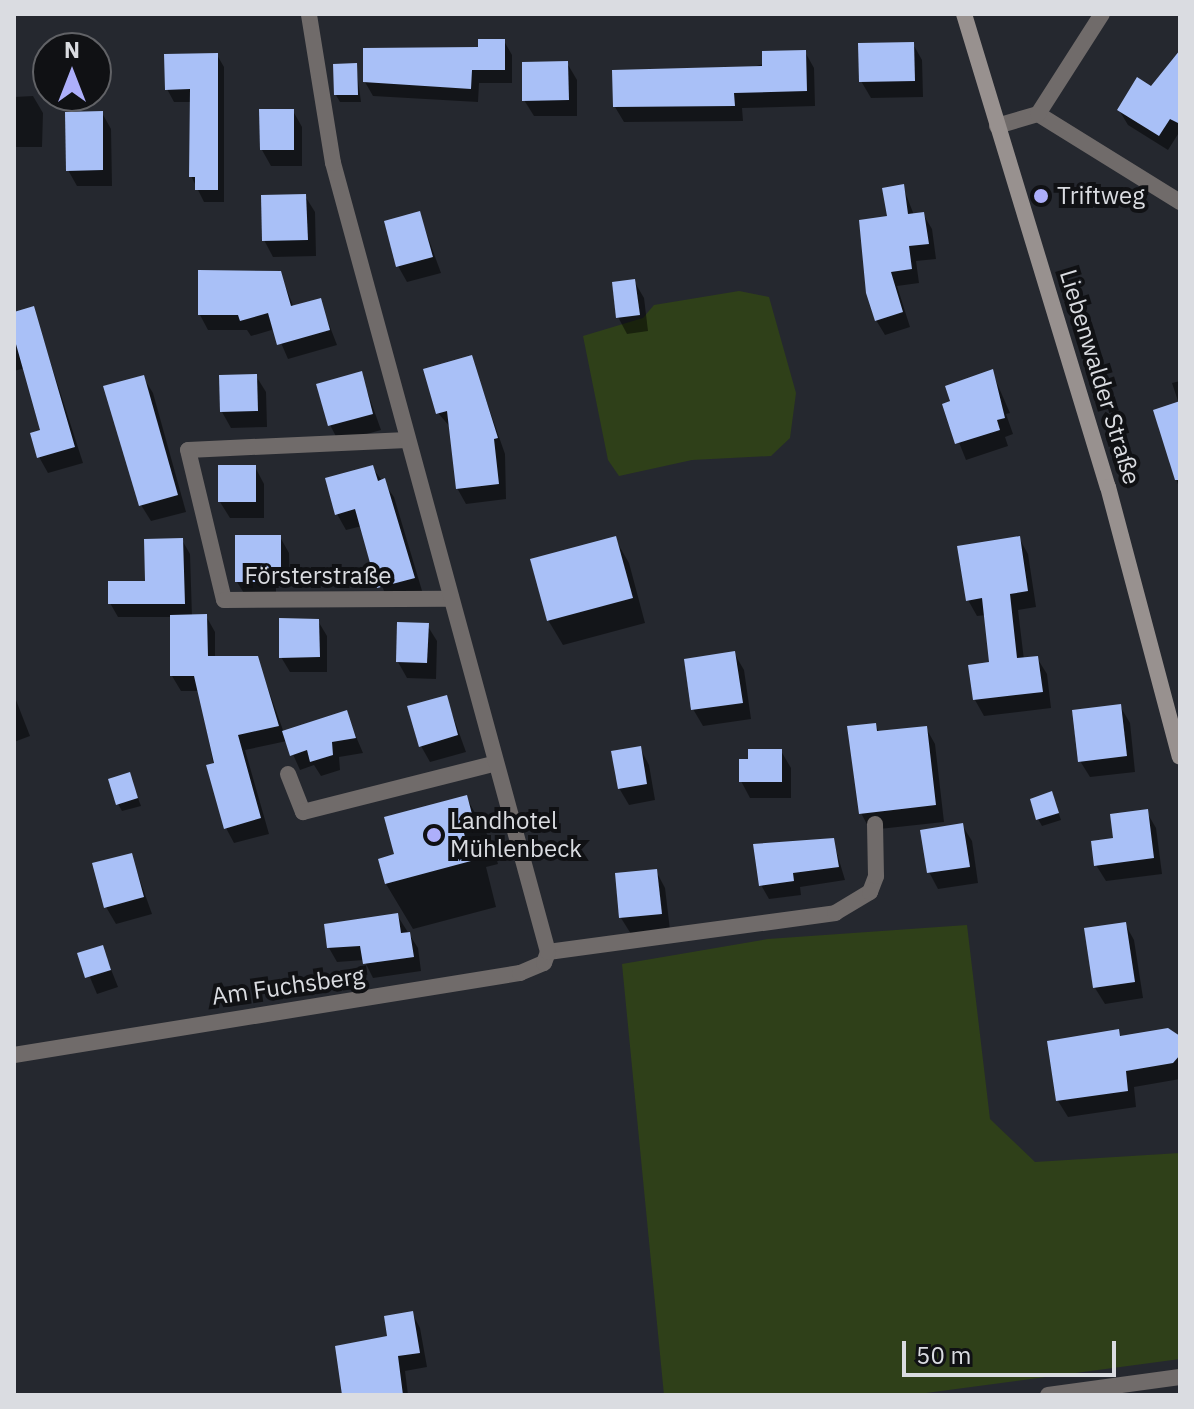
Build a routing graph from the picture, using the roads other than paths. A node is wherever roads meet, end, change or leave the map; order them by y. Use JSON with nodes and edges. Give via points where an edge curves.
{"nodes":[{"id":1,"x":309,"y":14,"type":"edge"},
{"id":2,"x":964,"y":14,"type":"edge"},
{"id":3,"x":1102,"y":14,"type":"edge"},
{"id":4,"x":1038,"y":114,"type":"junction"},
{"id":5,"x":997,"y":126,"type":"junction"},
{"id":6,"x":1180,"y":202,"type":"edge"},
{"id":7,"x":407,"y":440,"type":"junction"},
{"id":8,"x":449,"y":599,"type":"junction"},
{"id":9,"x":1180,"y":757,"type":"edge"},
{"id":10,"x":496,"y":763,"type":"junction"},
{"id":11,"x":288,"y":774,"type":"dead end"},
{"id":12,"x":875,"y":824,"type":"dead end"},
{"id":13,"x":548,"y":946,"type":"junction"},
{"id":14,"x":14,"y":1055,"type":"edge"},
{"id":15,"x":1180,"y":1377,"type":"edge"},
{"id":16,"x":1048,"y":1395,"type":"edge"}],
"edges":[{"from":1,"to":7,"type":"street","via":[[333,163]]},
{"from":2,"to":5,"type":"main road","name":"Liebenwalder Straße"},
{"from":3,"to":4,"type":"street"},
{"from":4,"to":5,"type":"street"},
{"from":4,"to":6,"type":"street"},
{"from":5,"to":9,"type":"main road","name":"Liebenwalder Straße","via":[[1108,487]]},
{"from":7,"to":8,"type":"street"},
{"from":7,"to":8,"type":"street","name":"Försterstraße","via":[[188,450],[224,600]]},
{"from":8,"to":10,"type":"street"},
{"from":10,"to":11,"type":"street","via":[[303,812]]},
{"from":10,"to":13,"type":"street"},
{"from":12,"to":13,"type":"street","via":[[876,876],[870,892],[835,913]]},
{"from":13,"to":14,"type":"street","name":"Am Fuchsberg","via":[[544,963],[520,973]]},
{"from":15,"to":16,"type":"street"}]}
